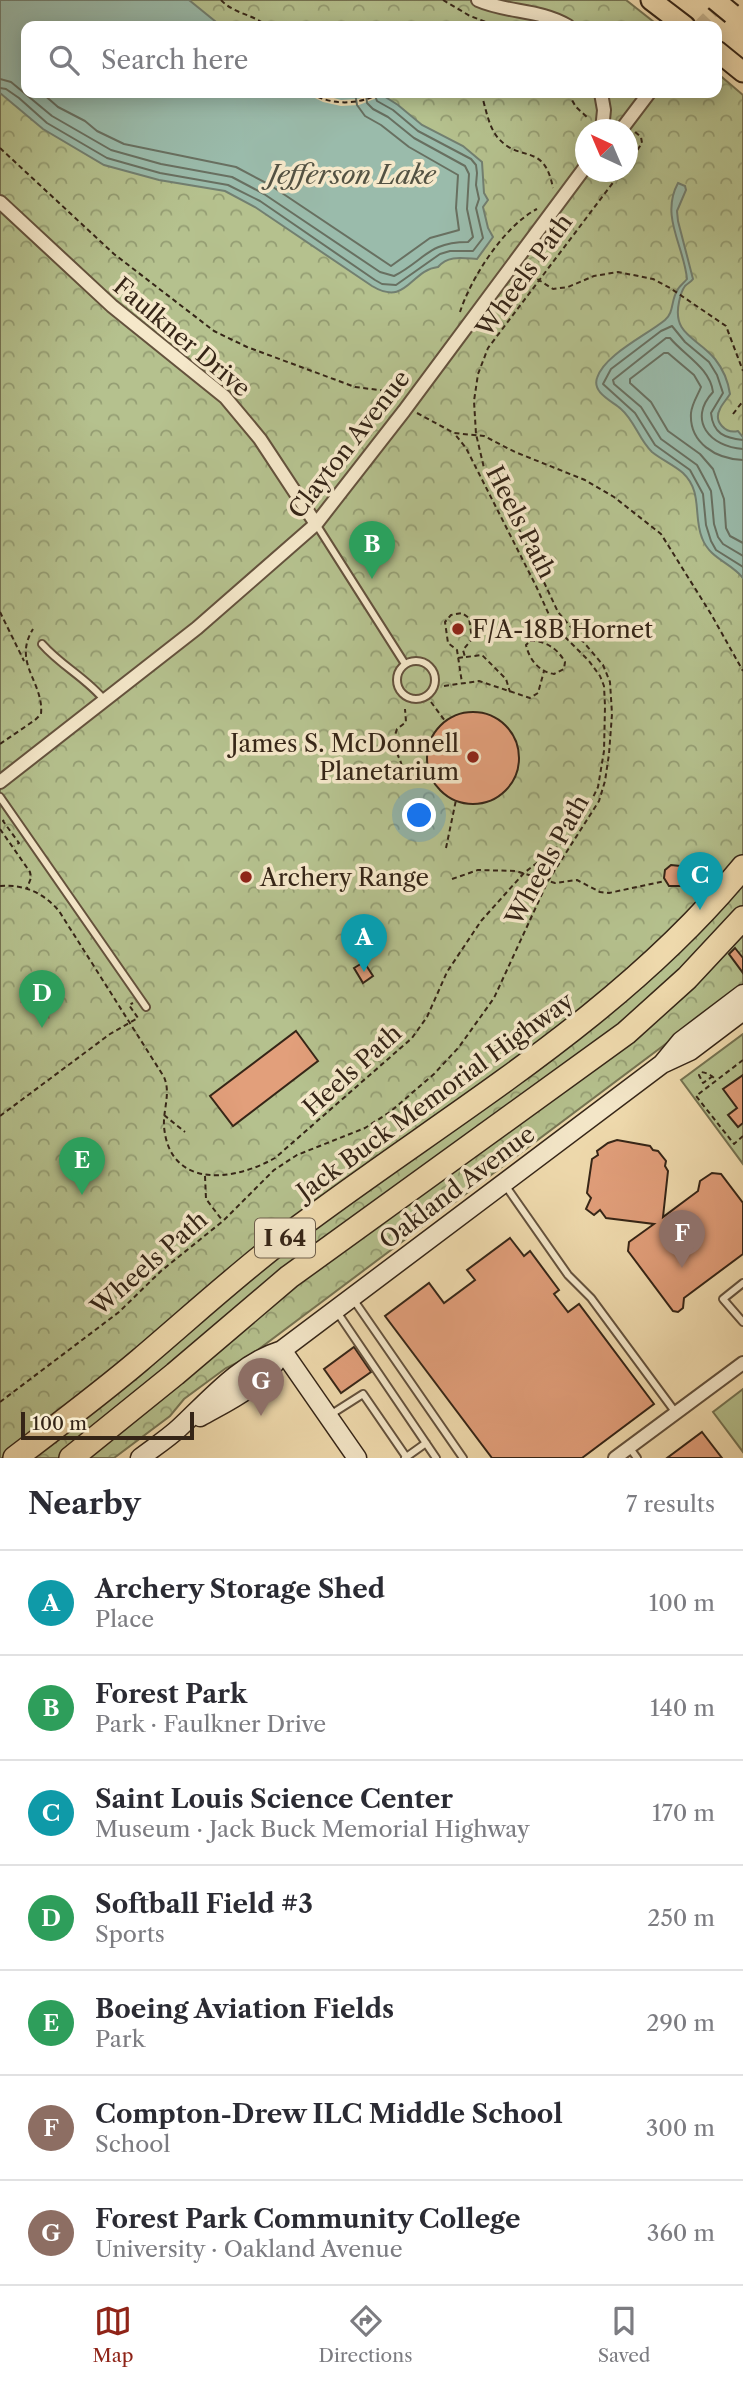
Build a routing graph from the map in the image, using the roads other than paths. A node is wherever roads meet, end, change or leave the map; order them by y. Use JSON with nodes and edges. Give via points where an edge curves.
{"nodes":[{"id":1,"x":478,"y":0,"type":"edge"},
{"id":2,"x":652,"y":0,"type":"edge"},
{"id":3,"x":715,"y":0,"type":"edge"},
{"id":4,"x":521,"y":12,"type":"junction"},
{"id":5,"x":737,"y":19,"type":"edge"},
{"id":6,"x":538,"y":21,"type":"edge"},
{"id":7,"x":557,"y":21,"type":"edge"},
{"id":8,"x":678,"y":21,"type":"edge"},
{"id":9,"x":722,"y":55,"type":"edge"},
{"id":10,"x":743,"y":72,"type":"edge"},
{"id":11,"x":602,"y":98,"type":"edge"},
{"id":12,"x":645,"y":98,"type":"edge"},
{"id":13,"x":603,"y":119,"type":"edge"},
{"id":14,"x":629,"y":119,"type":"edge"},
{"id":15,"x":575,"y":181,"type":"edge"},
{"id":16,"x":0,"y":202,"type":"edge"},
{"id":17,"x":316,"y":524,"type":"junction"},
{"id":18,"x":42,"y":644,"type":"dead end"},
{"id":19,"x":405,"y":664,"type":"junction"},
{"id":20,"x":105,"y":701,"type":"junction"},
{"id":21,"x":0,"y":782,"type":"edge"},
{"id":22,"x":0,"y":797,"type":"edge"},
{"id":23,"x":743,"y":852,"type":"edge"},
{"id":24,"x":743,"y":867,"type":"edge"},
{"id":25,"x":708,"y":908,"type":"junction"},
{"id":26,"x":739,"y":923,"type":"edge"},
{"id":27,"x":743,"y":994,"type":"edge"},
{"id":28,"x":146,"y":1007,"type":"dead end"},
{"id":29,"x":743,"y":1012,"type":"edge"},
{"id":30,"x":662,"y":1064,"type":"junction"},
{"id":31,"x":503,"y":1183,"type":"junction"},
{"id":32,"x":743,"y":1283,"type":"edge"},
{"id":33,"x":352,"y":1297,"type":"junction"},
{"id":34,"x":336,"y":1309,"type":"junction"},
{"id":35,"x":743,"y":1322,"type":"edge"},
{"id":36,"x":282,"y":1350,"type":"junction"},
{"id":37,"x":743,"y":1363,"type":"edge"},
{"id":38,"x":676,"y":1413,"type":"junction"},
{"id":39,"x":329,"y":1416,"type":"junction"},
{"id":40,"x":426,"y":1443,"type":"junction"},
{"id":41,"x":633,"y":1453,"type":"edge"},
{"id":42,"x":15,"y":1458,"type":"edge"},
{"id":43,"x":71,"y":1458,"type":"edge"},
{"id":44,"x":140,"y":1458,"type":"edge"},
{"id":45,"x":358,"y":1458,"type":"edge"},
{"id":46,"x":406,"y":1458,"type":"edge"},
{"id":47,"x":436,"y":1458,"type":"edge"},
{"id":48,"x":463,"y":1458,"type":"edge"},
{"id":49,"x":615,"y":1458,"type":"edge"}],
"edges":[{"from":1,"to":4,"type":"street"},
{"from":2,"to":8,"type":"main road"},
{"from":3,"to":5,"type":"main road","bridge":true},
{"from":4,"to":6,"type":"street"},
{"from":4,"to":7,"type":"street"},
{"from":9,"to":10,"type":"main road"},
{"from":11,"to":13,"type":"street"},
{"from":12,"to":14,"type":"street"},
{"from":15,"to":17,"type":"street","name":"Clayton Avenue"},
{"from":16,"to":17,"type":"street","name":"Faulkner Drive","via":[[112,306],[225,397],[260,439]]},
{"from":17,"to":19,"type":"lane","name":"Faulkner Drive"},
{"from":17,"to":20,"type":"street","name":"Clayton Avenue"},
{"from":18,"to":20,"type":"lane"},
{"from":19,"to":19,"type":"lane","via":[[398,687],[409,698],[424,697],[434,685],[433,672],[418,661]]},
{"from":20,"to":21,"type":"street","name":"Clayton Avenue"},
{"from":22,"to":28,"type":"lane"},
{"from":23,"to":25,"type":"highway"},
{"from":24,"to":25,"type":"highway","name":"Jack Buck Memorial Highway","number":"I 64"},
{"from":25,"to":42,"type":"highway","name":"Jack Buck Memorial Highway","number":"I 64","via":[[594,1014],[297,1228]]},
{"from":26,"to":43,"type":"highway","number":"I 64","via":[[626,1033],[300,1269]]},
{"from":27,"to":30,"type":"street","name":"Oakland Avenue","via":[[681,1041]]},
{"from":29,"to":30,"type":"street","name":"Oakland Avenue","via":[[690,1051]]},
{"from":30,"to":31,"type":"street","name":"Oakland Avenue"},
{"from":31,"to":33,"type":"street","name":"Oakland Avenue"},
{"from":31,"to":38,"type":"lane"},
{"from":32,"to":35,"type":"lane","via":[[723,1299]]},
{"from":33,"to":34,"type":"street","name":"Oakland Avenue"},
{"from":33,"to":48,"type":"lane"},
{"from":34,"to":36,"type":"street","name":"Oakland Avenue"},
{"from":34,"to":40,"type":"lane"},
{"from":36,"to":39,"type":"street"},
{"from":36,"to":44,"type":"street","name":"Oakland Avenue","via":[[257,1360],[233,1378]]},
{"from":37,"to":38,"type":"street"},
{"from":38,"to":41,"type":"street"},
{"from":39,"to":45,"type":"street"},
{"from":39,"to":46,"type":"lane","via":[[363,1394]]},
{"from":40,"to":46,"type":"lane"},
{"from":40,"to":47,"type":"lane"},
{"from":41,"to":49,"type":"street"}]}
